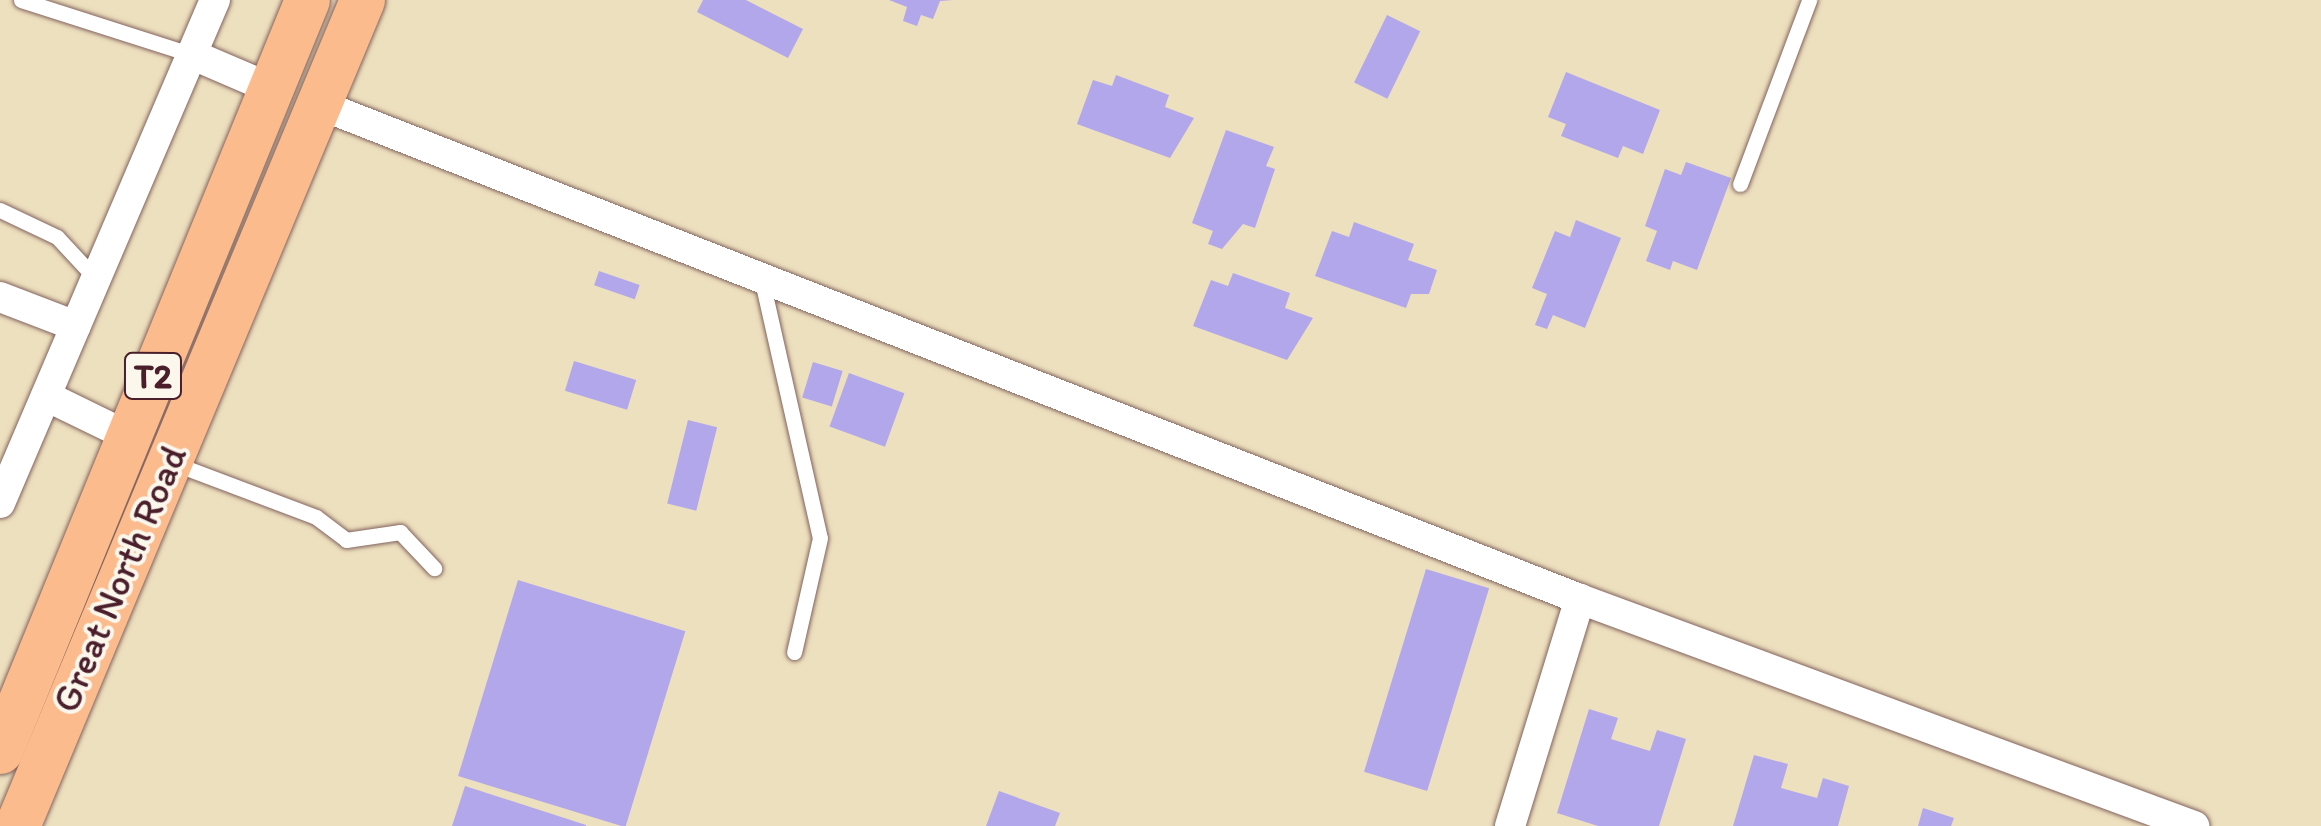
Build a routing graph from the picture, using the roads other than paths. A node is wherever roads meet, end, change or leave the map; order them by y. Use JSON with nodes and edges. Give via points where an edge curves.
{"nodes":[{"id":1,"x":21,"y":0,"type":"edge"},
{"id":2,"x":214,"y":0,"type":"edge"},
{"id":3,"x":307,"y":0,"type":"edge"},
{"id":4,"x":362,"y":0,"type":"edge"},
{"id":5,"x":1809,"y":0,"type":"edge"},
{"id":6,"x":193,"y":55,"type":"junction"},
{"id":7,"x":270,"y":88,"type":"junction"},
{"id":8,"x":318,"y":104,"type":"junction"},
{"id":9,"x":1740,"y":184,"type":"dead end"},
{"id":10,"x":0,"y":210,"type":"edge"},
{"id":11,"x":96,"y":279,"type":"junction"},
{"id":12,"x":762,"y":280,"type":"junction"},
{"id":13,"x":0,"y":297,"type":"edge"},
{"id":14,"x":76,"y":326,"type":"junction"},
{"id":15,"x":46,"y":396,"type":"junction"},
{"id":16,"x":128,"y":436,"type":"junction"},
{"id":17,"x":169,"y":462,"type":"junction"},
{"id":18,"x":0,"y":503,"type":"edge"},
{"id":19,"x":434,"y":568,"type":"dead end"},
{"id":20,"x":1580,"y":598,"type":"junction"},
{"id":21,"x":794,"y":652,"type":"dead end"},
{"id":22,"x":0,"y":751,"type":"edge"},
{"id":23,"x":18,"y":826,"type":"edge"},
{"id":24,"x":1510,"y":826,"type":"edge"},
{"id":25,"x":2194,"y":826,"type":"edge"}],
"edges":[{"from":1,"to":6,"type":"lane"},
{"from":2,"to":6,"type":"street"},
{"from":3,"to":7,"type":"main road","name":"Great North Road","number":"T2"},
{"from":4,"to":8,"type":"main road","name":"Great North Road","number":"T2"},
{"from":5,"to":9,"type":"lane"},
{"from":6,"to":7,"type":"street"},
{"from":6,"to":11,"type":"street"},
{"from":7,"to":16,"type":"main road","name":"Great North Road","number":"T2"},
{"from":8,"to":12,"type":"street"},
{"from":8,"to":17,"type":"main road","name":"Great North Road","number":"T2"},
{"from":10,"to":11,"type":"lane","via":[[58,238]]},
{"from":11,"to":14,"type":"street"},
{"from":12,"to":20,"type":"street"},
{"from":12,"to":21,"type":"lane","via":[[820,538]]},
{"from":13,"to":14,"type":"street"},
{"from":14,"to":15,"type":"street"},
{"from":15,"to":16,"type":"street"},
{"from":15,"to":18,"type":"street"},
{"from":16,"to":22,"type":"main road","name":"Great North Road","number":"T2"},
{"from":17,"to":19,"type":"lane","via":[[316,517],[346,540],[400,532]]},
{"from":17,"to":23,"type":"main road","name":"Great North Road","number":"T2"},
{"from":20,"to":24,"type":"street"},
{"from":20,"to":25,"type":"street"}]}
